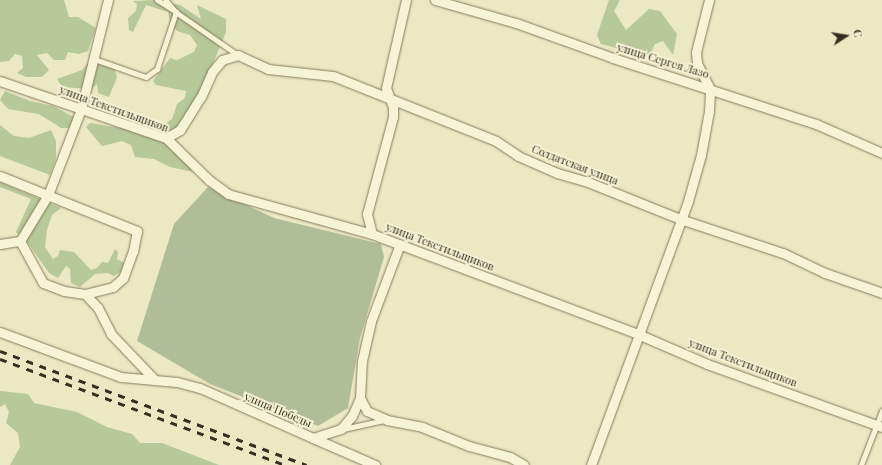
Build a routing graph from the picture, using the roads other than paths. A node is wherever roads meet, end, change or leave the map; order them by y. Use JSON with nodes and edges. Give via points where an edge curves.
{"nodes":[{"id":1,"x":108,"y":0,"type":"edge"},
{"id":2,"x":157,"y":0,"type":"edge"},
{"id":3,"x":166,"y":0,"type":"edge"},
{"id":4,"x":406,"y":0,"type":"edge"},
{"id":5,"x":435,"y":0,"type":"edge"},
{"id":6,"x":709,"y":0,"type":"edge"},
{"id":7,"x":176,"y":12,"type":"junction"},
{"id":8,"x":238,"y":54,"type":"junction"},
{"id":9,"x":94,"y":59,"type":"junction"},
{"id":10,"x":0,"y":81,"type":"edge"},
{"id":11,"x":710,"y":89,"type":"junction"},
{"id":12,"x":390,"y":98,"type":"junction"},
{"id":13,"x":81,"y":109,"type":"junction"},
{"id":14,"x":166,"y":138,"type":"junction"},
{"id":15,"x":882,"y":152,"type":"edge"},
{"id":16,"x":0,"y":176,"type":"edge"},
{"id":17,"x":48,"y":195,"type":"junction"},
{"id":18,"x":680,"y":219,"type":"junction"},
{"id":19,"x":372,"y":234,"type":"junction"},
{"id":20,"x":20,"y":241,"type":"junction"},
{"id":21,"x":0,"y":244,"type":"edge"},
{"id":22,"x":400,"y":244,"type":"junction"},
{"id":23,"x":882,"y":293,"type":"edge"},
{"id":24,"x":85,"y":294,"type":"junction"},
{"id":25,"x":0,"y":332,"type":"edge"},
{"id":26,"x":640,"y":335,"type":"junction"},
{"id":27,"x":155,"y":380,"type":"junction"},
{"id":28,"x":360,"y":398,"type":"junction"},
{"id":29,"x":882,"y":411,"type":"edge"},
{"id":30,"x":387,"y":420,"type":"junction"},
{"id":31,"x":879,"y":426,"type":"edge"},
{"id":32,"x":341,"y":429,"type":"junction"},
{"id":33,"x":313,"y":438,"type":"junction"},
{"id":34,"x":375,"y":465,"type":"edge"},
{"id":35,"x":524,"y":465,"type":"edge"},
{"id":36,"x":591,"y":465,"type":"edge"},
{"id":37,"x":861,"y":465,"type":"edge"}],
"edges":[{"from":1,"to":9,"type":"street"},
{"from":2,"to":7,"type":"lane"},
{"from":3,"to":7,"type":"lane"},
{"from":4,"to":12,"type":"street","via":[[386,88]]},
{"from":5,"to":11,"type":"street","name":"улица Сергея Лазо","via":[[516,23]]},
{"from":6,"to":11,"type":"street","via":[[696,52],[697,63]]},
{"from":7,"to":8,"type":"lane"},
{"from":7,"to":9,"type":"lane","via":[[157,69],[146,77]]},
{"from":8,"to":12,"type":"street","name":"Солдатская улица","via":[[268,69],[333,76]]},
{"from":8,"to":14,"type":"street","via":[[222,60],[212,72],[201,97],[180,130]]},
{"from":9,"to":13,"type":"street"},
{"from":10,"to":13,"type":"street","name":"улица Текстильщиков"},
{"from":11,"to":15,"type":"street","name":"улица Сергея Лазо","via":[[816,124]]},
{"from":11,"to":18,"type":"street","via":[[701,155]]},
{"from":12,"to":18,"type":"street","name":"Солдатская улица","via":[[496,141],[536,165],[588,182]]},
{"from":12,"to":19,"type":"street","via":[[393,117],[367,214]]},
{"from":13,"to":14,"type":"street","name":"улица Текстильщиков"},
{"from":13,"to":17,"type":"street"},
{"from":14,"to":19,"type":"street","name":"улица Текстильщиков","via":[[209,180],[228,194],[337,222]]},
{"from":16,"to":17,"type":"street"},
{"from":17,"to":20,"type":"street"},
{"from":17,"to":24,"type":"street","via":[[137,231],[123,278],[114,287]]},
{"from":18,"to":23,"type":"street","name":"Солдатская улица","via":[[783,253],[825,273]]},
{"from":18,"to":26,"type":"street"},
{"from":19,"to":22,"type":"street","name":"улица Текстильщиков"},
{"from":20,"to":21,"type":"street"},
{"from":20,"to":24,"type":"street","via":[[43,283],[64,291]]},
{"from":22,"to":26,"type":"street","name":"улица Текстильщиков"},
{"from":22,"to":28,"type":"street","via":[[371,321],[362,361]]},
{"from":24,"to":27,"type":"street","via":[[98,308],[111,334]]},
{"from":25,"to":27,"type":"street","name":"улица Победы","via":[[121,377]]},
{"from":26,"to":31,"type":"street","name":"улица Текстильщиков","via":[[707,364]]},
{"from":26,"to":36,"type":"street"},
{"from":27,"to":33,"type":"street","name":"улица Победы","via":[[200,388]]},
{"from":28,"to":30,"type":"street","via":[[367,411]]},
{"from":28,"to":32,"type":"street","via":[[352,416]]},
{"from":29,"to":31,"type":"lane"},
{"from":30,"to":32,"type":"lane"},
{"from":30,"to":35,"type":"street","via":[[422,427],[469,446],[510,457]]},
{"from":31,"to":37,"type":"lane"},
{"from":32,"to":33,"type":"street","name":"улица Победы"},
{"from":33,"to":34,"type":"street"}]}
